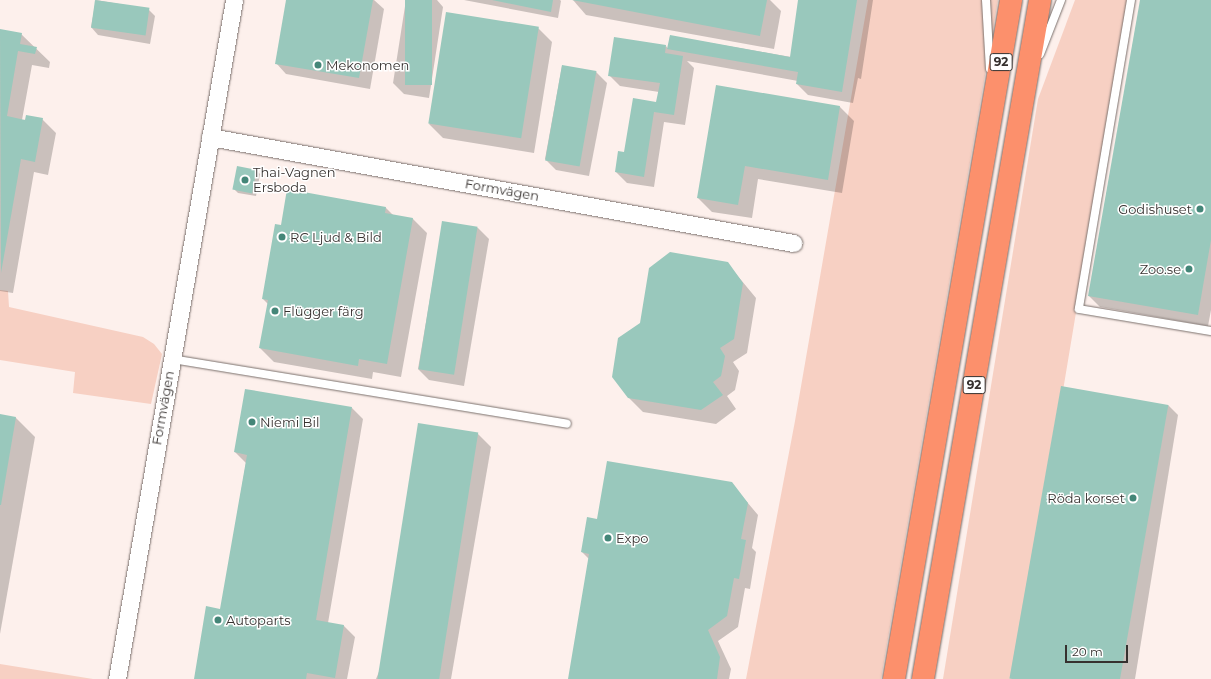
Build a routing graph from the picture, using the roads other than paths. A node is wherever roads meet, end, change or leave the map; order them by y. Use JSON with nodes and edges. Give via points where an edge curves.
{"nodes":[{"id":1,"x":234,"y":0,"type":"edge"},
{"id":2,"x":986,"y":0,"type":"edge"},
{"id":3,"x":1011,"y":0,"type":"edge"},
{"id":4,"x":1040,"y":0,"type":"edge"},
{"id":5,"x":1061,"y":0,"type":"edge"},
{"id":6,"x":1131,"y":0,"type":"edge"},
{"id":7,"x":1024,"y":92,"type":"junction"},
{"id":8,"x":990,"y":124,"type":"junction"},
{"id":9,"x":210,"y":137,"type":"junction"},
{"id":10,"x":793,"y":243,"type":"dead end"},
{"id":11,"x":1211,"y":331,"type":"edge"},
{"id":12,"x":172,"y":359,"type":"junction"},
{"id":13,"x":567,"y":424,"type":"dead end"},
{"id":14,"x":117,"y":679,"type":"edge"},
{"id":15,"x":894,"y":679,"type":"edge"},
{"id":16,"x":923,"y":679,"type":"edge"}],
"edges":[{"from":1,"to":9,"type":"street","name":"Formvägen"},
{"from":2,"to":8,"type":"lane","via":[[990,57]]},
{"from":3,"to":8,"type":"highway","number":"92"},
{"from":4,"to":7,"type":"highway","number":"92"},
{"from":5,"to":7,"type":"lane"},
{"from":6,"to":11,"type":"lane","via":[[1079,309]]},
{"from":7,"to":16,"type":"highway","number":"92"},
{"from":8,"to":15,"type":"highway","number":"92"},
{"from":9,"to":10,"type":"street","name":"Formvägen"},
{"from":9,"to":12,"type":"street","name":"Formvägen"},
{"from":12,"to":13,"type":"lane"},
{"from":12,"to":14,"type":"street","name":"Formvägen"}]}
